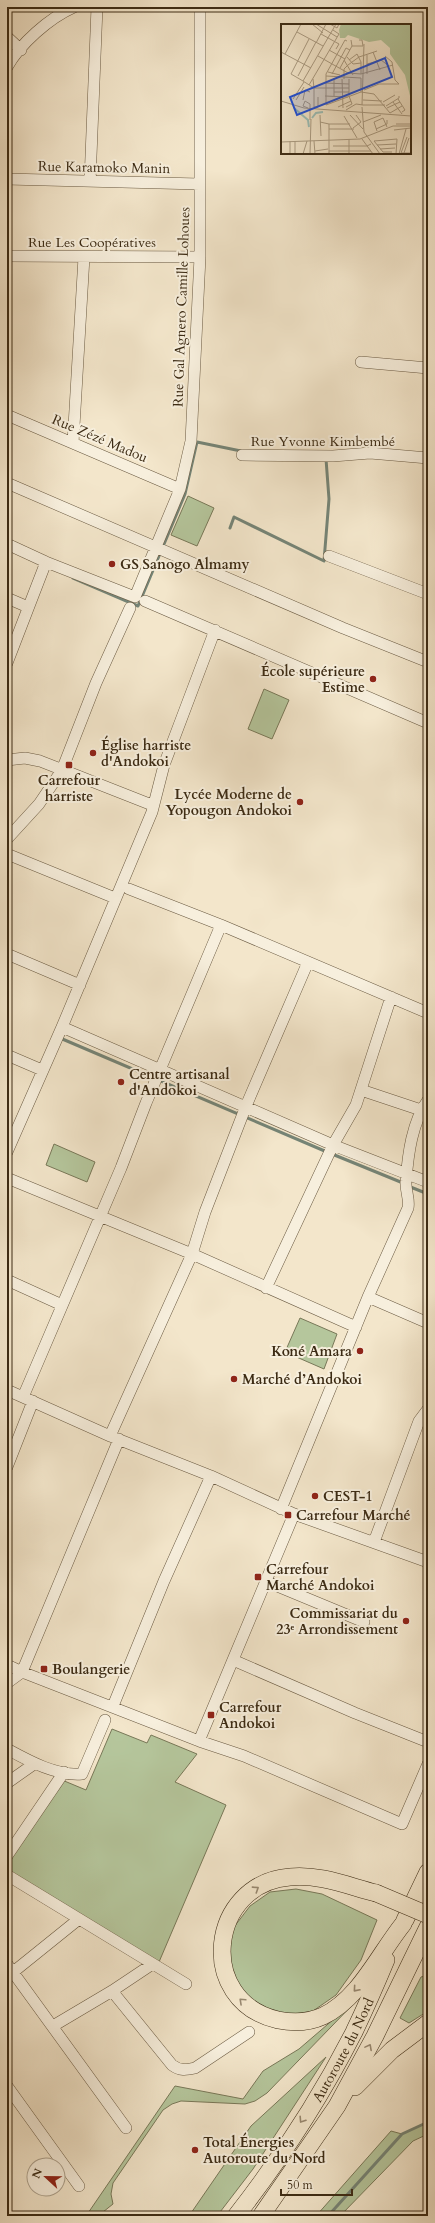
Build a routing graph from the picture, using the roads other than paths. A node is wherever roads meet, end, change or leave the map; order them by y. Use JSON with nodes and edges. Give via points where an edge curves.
{"nodes":[{"id":1,"x":74,"y":7,"type":"edge"},
{"id":2,"x":97,"y":7,"type":"edge"},
{"id":3,"x":200,"y":7,"type":"edge"},
{"id":4,"x":7,"y":37,"type":"edge"},
{"id":5,"x":20,"y":50,"type":"junction"},
{"id":6,"x":7,"y":67,"type":"edge"},
{"id":7,"x":7,"y":179,"type":"edge"},
{"id":8,"x":90,"y":181,"type":"junction"},
{"id":9,"x":199,"y":184,"type":"junction"},
{"id":10,"x":7,"y":256,"type":"edge"},
{"id":11,"x":84,"y":257,"type":"junction"},
{"id":12,"x":200,"y":257,"type":"junction"},
{"id":13,"x":361,"y":362,"type":"dead end"},
{"id":14,"x":428,"y":368,"type":"edge"},
{"id":15,"x":7,"y":415,"type":"edge"},
{"id":16,"x":73,"y":443,"type":"junction"},
{"id":17,"x":242,"y":455,"type":"dead end"},
{"id":18,"x":428,"y":458,"type":"edge"},
{"id":19,"x":7,"y":483,"type":"edge"},
{"id":20,"x":180,"y":489,"type":"junction"},
{"id":21,"x":7,"y":544,"type":"edge"},
{"id":22,"x":161,"y":550,"type":"junction"},
{"id":23,"x":329,"y":556,"type":"dead end"},
{"id":24,"x":46,"y":562,"type":"junction"},
{"id":25,"x":428,"y":594,"type":"edge"},
{"id":26,"x":7,"y":598,"type":"edge"},
{"id":27,"x":140,"y":599,"type":"junction"},
{"id":28,"x":28,"y":607,"type":"junction"},
{"id":29,"x":130,"y":608,"type":"dead end"},
{"id":30,"x":215,"y":630,"type":"junction"},
{"id":31,"x":428,"y":662,"type":"edge"},
{"id":32,"x":7,"y":663,"type":"edge"},
{"id":33,"x":428,"y":723,"type":"edge"},
{"id":34,"x":7,"y":760,"type":"edge"},
{"id":35,"x":62,"y":770,"type":"junction"},
{"id":36,"x":152,"y":805,"type":"junction"},
{"id":37,"x":7,"y":839,"type":"edge"},
{"id":38,"x":7,"y":854,"type":"edge"},
{"id":39,"x":129,"y":889,"type":"dead end"},
{"id":40,"x":115,"y":898,"type":"junction"},
{"id":41,"x":221,"y":926,"type":"junction"},
{"id":42,"x":7,"y":954,"type":"edge"},
{"id":43,"x":308,"y":962,"type":"junction"},
{"id":44,"x":80,"y":985,"type":"junction"},
{"id":45,"x":391,"y":997,"type":"junction"},
{"id":46,"x":428,"y":1014,"type":"edge"},
{"id":47,"x":62,"y":1027,"type":"junction"},
{"id":48,"x":7,"y":1055,"type":"edge"},
{"id":49,"x":42,"y":1070,"type":"junction"},
{"id":50,"x":160,"y":1070,"type":"junction"},
{"id":51,"x":361,"y":1090,"type":"junction"},
{"id":52,"x":428,"y":1100,"type":"edge"},
{"id":53,"x":246,"y":1106,"type":"junction"},
{"id":54,"x":421,"y":1110,"type":"junction"},
{"id":55,"x":333,"y":1144,"type":"junction"},
{"id":56,"x":7,"y":1152,"type":"edge"},
{"id":57,"x":407,"y":1174,"type":"junction"},
{"id":58,"x":7,"y":1178,"type":"edge"},
{"id":59,"x":428,"y":1182,"type":"edge"},
{"id":60,"x":100,"y":1218,"type":"junction"},
{"id":61,"x":192,"y":1254,"type":"junction"},
{"id":62,"x":7,"y":1280,"type":"edge"},
{"id":63,"x":266,"y":1288,"type":"junction"},
{"id":64,"x":368,"y":1297,"type":"junction"},
{"id":65,"x":62,"y":1305,"type":"junction"},
{"id":66,"x":428,"y":1323,"type":"edge"},
{"id":67,"x":356,"y":1327,"type":"junction"},
{"id":68,"x":7,"y":1390,"type":"edge"},
{"id":69,"x":28,"y":1399,"type":"junction"},
{"id":70,"x":428,"y":1409,"type":"edge"},
{"id":71,"x":114,"y":1437,"type":"junction"},
{"id":72,"x":7,"y":1467,"type":"edge"},
{"id":73,"x":211,"y":1476,"type":"junction"},
{"id":74,"x":281,"y":1509,"type":"junction"},
{"id":75,"x":294,"y":1514,"type":"junction"},
{"id":76,"x":374,"y":1542,"type":"junction"},
{"id":77,"x":428,"y":1562,"type":"edge"},
{"id":78,"x":265,"y":1581,"type":"junction"},
{"id":79,"x":364,"y":1622,"type":"dead end"},
{"id":80,"x":233,"y":1660,"type":"junction"},
{"id":81,"x":7,"y":1665,"type":"edge"},
{"id":82,"x":22,"y":1672,"type":"junction"},
{"id":83,"x":7,"y":1683,"type":"edge"},
{"id":84,"x":114,"y":1706,"type":"junction"},
{"id":85,"x":105,"y":1720,"type":"dead end"},
{"id":86,"x":198,"y":1742,"type":"junction"},
{"id":87,"x":428,"y":1742,"type":"edge"},
{"id":88,"x":7,"y":1749,"type":"edge"},
{"id":89,"x":34,"y":1764,"type":"junction"},
{"id":90,"x":428,"y":1764,"type":"edge"},
{"id":91,"x":64,"y":1772,"type":"junction"},
{"id":92,"x":7,"y":1784,"type":"edge"},
{"id":93,"x":7,"y":1856,"type":"edge"},
{"id":94,"x":428,"y":1872,"type":"edge"},
{"id":95,"x":7,"y":1875,"type":"edge"},
{"id":96,"x":428,"y":1915,"type":"edge"},
{"id":97,"x":79,"y":1919,"type":"junction"},
{"id":98,"x":403,"y":1924,"type":"junction"},
{"id":99,"x":428,"y":1927,"type":"edge"},
{"id":100,"x":151,"y":1965,"type":"junction"},
{"id":101,"x":9,"y":1972,"type":"edge"},
{"id":102,"x":186,"y":1984,"type":"dead end"},
{"id":103,"x":112,"y":1991,"type":"junction"},
{"id":104,"x":428,"y":2023,"type":"edge"},
{"id":105,"x":53,"y":2026,"type":"junction"},
{"id":106,"x":249,"y":2032,"type":"dead end"},
{"id":107,"x":7,"y":2086,"type":"edge"},
{"id":108,"x":337,"y":2106,"type":"junction"},
{"id":109,"x":126,"y":2128,"type":"dead end"},
{"id":110,"x":79,"y":2186,"type":"dead end"},
{"id":111,"x":236,"y":2216,"type":"edge"},
{"id":112,"x":261,"y":2216,"type":"edge"}],
"edges":[{"from":1,"to":5,"type":"street","via":[[51,21]]},
{"from":2,"to":8,"type":"street"},
{"from":3,"to":9,"type":"street","name":"Rue Gal Agnero Camille Lohoues"},
{"from":4,"to":5,"type":"street"},
{"from":5,"to":6,"type":"street"},
{"from":7,"to":8,"type":"street","name":"Rue Karamoko Manin"},
{"from":8,"to":9,"type":"street","name":"Rue Karamoko Manin"},
{"from":9,"to":12,"type":"street","name":"Rue Gal Agnero Camille Lohoues"},
{"from":10,"to":11,"type":"street","name":"Rue Les Coopératives"},
{"from":11,"to":12,"type":"street","name":"Rue Les Coopératives"},
{"from":11,"to":16,"type":"street"},
{"from":12,"to":20,"type":"street","name":"Rue Gal Agnero Camille Lohoues","via":[[191,441]]},
{"from":13,"to":14,"type":"street"},
{"from":15,"to":16,"type":"street","name":"Rue Zézé Madou"},
{"from":16,"to":20,"type":"street","name":"Rue Zézé Madou"},
{"from":17,"to":18,"type":"street","name":"Rue Yvonne Kimbembé","via":[[333,456],[370,453]]},
{"from":19,"to":22,"type":"street"},
{"from":20,"to":22,"type":"street","name":"Rue Gal Agnero Camille Lohoues"},
{"from":21,"to":24,"type":"street"},
{"from":22,"to":27,"type":"street","name":"Rue Gal Agnero Camille Lohoues"},
{"from":22,"to":31,"type":"street"},
{"from":23,"to":25,"type":"street"},
{"from":24,"to":27,"type":"street"},
{"from":24,"to":28,"type":"street"},
{"from":26,"to":28,"type":"street"},
{"from":27,"to":30,"type":"street"},
{"from":28,"to":32,"type":"street"},
{"from":29,"to":35,"type":"street","via":[[96,683]]},
{"from":30,"to":33,"type":"street","via":[[252,649]]},
{"from":30,"to":36,"type":"street","via":[[177,729]]},
{"from":34,"to":35,"type":"street","via":[[25,758]]},
{"from":35,"to":36,"type":"street"},
{"from":35,"to":37,"type":"street","via":[[39,804]]},
{"from":36,"to":40,"type":"street","via":[[152,812]]},
{"from":38,"to":40,"type":"street"},
{"from":39,"to":41,"type":"street"},
{"from":40,"to":44,"type":"street"},
{"from":41,"to":43,"type":"street"},
{"from":41,"to":50,"type":"street"},
{"from":42,"to":44,"type":"street"},
{"from":43,"to":45,"type":"street"},
{"from":43,"to":53,"type":"street"},
{"from":44,"to":47,"type":"street"},
{"from":45,"to":46,"type":"street"},
{"from":45,"to":51,"type":"street"},
{"from":47,"to":49,"type":"street"},
{"from":47,"to":50,"type":"street"},
{"from":48,"to":49,"type":"street"},
{"from":49,"to":56,"type":"street"},
{"from":50,"to":53,"type":"street"},
{"from":50,"to":60,"type":"street"},
{"from":51,"to":54,"type":"street"},
{"from":51,"to":55,"type":"street","via":[[356,1104]]},
{"from":52,"to":54,"type":"street"},
{"from":53,"to":55,"type":"street"},
{"from":53,"to":61,"type":"street","via":[[205,1212]]},
{"from":54,"to":57,"type":"street","via":[[414,1129]]},
{"from":55,"to":57,"type":"street"},
{"from":55,"to":63,"type":"street"},
{"from":57,"to":59,"type":"street"},
{"from":57,"to":64,"type":"street","via":[[410,1201],[408,1208]]},
{"from":58,"to":60,"type":"street"},
{"from":60,"to":61,"type":"street"},
{"from":60,"to":65,"type":"street"},
{"from":61,"to":63,"type":"street"},
{"from":61,"to":71,"type":"street"},
{"from":62,"to":65,"type":"street"},
{"from":63,"to":67,"type":"street"},
{"from":64,"to":66,"type":"street"},
{"from":64,"to":67,"type":"street"},
{"from":65,"to":69,"type":"street"},
{"from":67,"to":74,"type":"street"},
{"from":68,"to":69,"type":"street"},
{"from":69,"to":71,"type":"street"},
{"from":69,"to":72,"type":"street"},
{"from":70,"to":76,"type":"street","via":[[419,1422]]},
{"from":71,"to":73,"type":"street"},
{"from":71,"to":82,"type":"street"},
{"from":73,"to":74,"type":"street"},
{"from":73,"to":84,"type":"street","via":[[164,1581]]},
{"from":74,"to":75,"type":"street"},
{"from":75,"to":76,"type":"street"},
{"from":75,"to":78,"type":"street"},
{"from":76,"to":77,"type":"street"},
{"from":78,"to":79,"type":"street"},
{"from":78,"to":80,"type":"street"},
{"from":80,"to":86,"type":"street"},
{"from":80,"to":87,"type":"street"},
{"from":81,"to":82,"type":"street"},
{"from":82,"to":83,"type":"street"},
{"from":82,"to":84,"type":"street"},
{"from":84,"to":86,"type":"street"},
{"from":85,"to":91,"type":"street","via":[[82,1774]]},
{"from":86,"to":90,"type":"street","via":[[244,1756],[402,1824]]},
{"from":88,"to":89,"type":"street"},
{"from":89,"to":91,"type":"street"},
{"from":89,"to":92,"type":"street"},
{"from":91,"to":93,"type":"street"},
{"from":94,"to":98,"type":"highway","name":"Autoroute du Nord"},
{"from":95,"to":97,"type":"street"},
{"from":98,"to":96,"type":"highway","one_way":true,"bridge":true,"via":[[358,1987],[338,2007],[310,2021],[270,2018],[252,2009],[233,1991],[223,1966],[221,1948],[232,1914],[239,1902],[258,1887],[273,1880],[299,1876],[325,1879],[376,1893]]},
{"from":97,"to":100,"type":"street"},
{"from":97,"to":101,"type":"street"},
{"from":98,"to":111,"type":"highway","name":"Autoroute du Nord","one_way":true,"via":[[353,2033],[319,2094]]},
{"from":108,"to":99,"type":"highway","name":"Autoroute du Nord","one_way":true,"via":[[375,2036]]},
{"from":100,"to":102,"type":"street"},
{"from":100,"to":103,"type":"street"},
{"from":101,"to":105,"type":"street"},
{"from":103,"to":105,"type":"street"},
{"from":103,"to":106,"type":"street","via":[[178,2069],[195,2068]]},
{"from":104,"to":108,"type":"highway","via":[[377,2063]]},
{"from":105,"to":109,"type":"street"},
{"from":107,"to":110,"type":"street"},
{"from":108,"to":112,"type":"highway","name":"Autoroute du Nord"}]}
